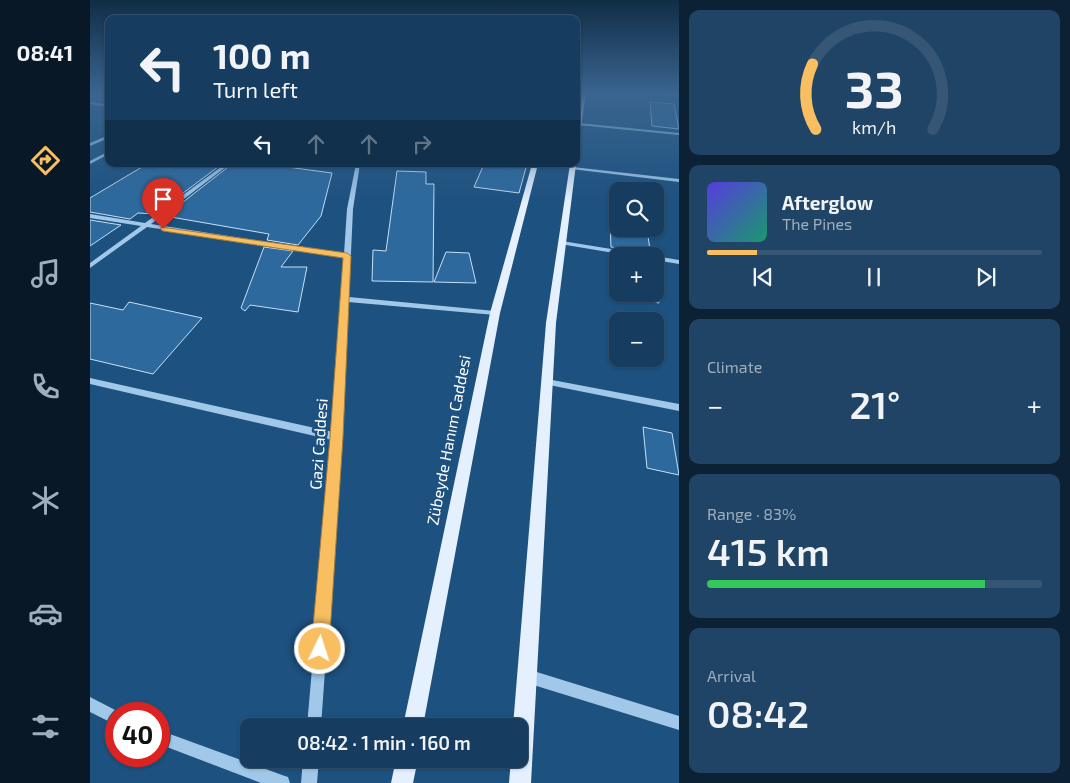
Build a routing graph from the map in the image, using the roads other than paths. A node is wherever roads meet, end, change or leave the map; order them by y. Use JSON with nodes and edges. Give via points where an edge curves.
{"nodes":[{"id":1,"x":634,"y":130,"type":"edge"},
{"id":2,"x":679,"y":134,"type":"edge"},
{"id":3,"x":105,"y":138,"type":"edge"},
{"id":4,"x":90,"y":145,"type":"edge"},
{"id":5,"x":105,"y":154,"type":"edge"},
{"id":6,"x":90,"y":163,"type":"edge"},
{"id":7,"x":224,"y":167,"type":"edge"},
{"id":8,"x":357,"y":167,"type":"edge"},
{"id":9,"x":534,"y":167,"type":"edge"},
{"id":10,"x":573,"y":167,"type":"edge"},
{"id":11,"x":580,"y":167,"type":"edge"},
{"id":12,"x":679,"y":181,"type":"edge"},
{"id":13,"x":90,"y":216,"type":"edge"},
{"id":14,"x":145,"y":226,"type":"junction"},
{"id":15,"x":562,"y":243,"type":"junction"},
{"id":16,"x":609,"y":251,"type":"edge"},
{"id":17,"x":347,"y":256,"type":"junction"},
{"id":18,"x":664,"y":260,"type":"edge"},
{"id":19,"x":679,"y":262,"type":"edge"},
{"id":20,"x":90,"y":266,"type":"edge"},
{"id":21,"x":344,"y":299,"type":"junction"},
{"id":22,"x":495,"y":313,"type":"junction"},
{"id":23,"x":90,"y":381,"type":"edge"},
{"id":24,"x":547,"y":382,"type":"junction"},
{"id":25,"x":679,"y":408,"type":"edge"},
{"id":26,"x":337,"y":437,"type":"junction"},
{"id":27,"x":526,"y":676,"type":"junction"},
{"id":28,"x":90,"y":704,"type":"edge"},
{"id":29,"x":105,"y":712,"type":"edge"},
{"id":30,"x":315,"y":718,"type":"edge"},
{"id":31,"x":415,"y":718,"type":"edge"},
{"id":32,"x":679,"y":723,"type":"edge"},
{"id":33,"x":170,"y":740,"type":"edge"},
{"id":34,"x":310,"y":768,"type":"edge"},
{"id":35,"x":405,"y":768,"type":"edge"},
{"id":36,"x":282,"y":783,"type":"edge"},
{"id":37,"x":309,"y":783,"type":"edge"},
{"id":38,"x":402,"y":783,"type":"edge"},
{"id":39,"x":520,"y":783,"type":"edge"}],
"edges":[{"from":1,"to":2,"type":"street"},
{"from":3,"to":4,"type":"street"},
{"from":5,"to":6,"type":"street"},
{"from":7,"to":14,"type":"street"},
{"from":8,"to":17,"type":"street","name":"Gazi Caddesi","via":[[350,209]]},
{"from":9,"to":22,"type":"main road","name":"Zübeyde Hanım Caddesi"},
{"from":10,"to":15,"type":"main road"},
{"from":11,"to":12,"type":"street"},
{"from":13,"to":14,"type":"street"},
{"from":14,"to":17,"type":"street"},
{"from":14,"to":20,"type":"street"},
{"from":15,"to":16,"type":"street"},
{"from":15,"to":24,"type":"main road"},
{"from":17,"to":21,"type":"street","name":"Gazi Caddesi"},
{"from":18,"to":19,"type":"street"},
{"from":21,"to":22,"type":"street"},
{"from":21,"to":26,"type":"street","name":"Gazi Caddesi"},
{"from":22,"to":31,"type":"main road","name":"Zübeyde Hanım Caddesi"},
{"from":23,"to":26,"type":"street"},
{"from":24,"to":25,"type":"street"},
{"from":24,"to":27,"type":"main road"},
{"from":26,"to":30,"type":"street","name":"Gazi Caddesi"},
{"from":27,"to":32,"type":"street"},
{"from":27,"to":39,"type":"main road"},
{"from":28,"to":29,"type":"street"},
{"from":33,"to":36,"type":"street"},
{"from":34,"to":37,"type":"street"},
{"from":35,"to":38,"type":"main road"}]}
